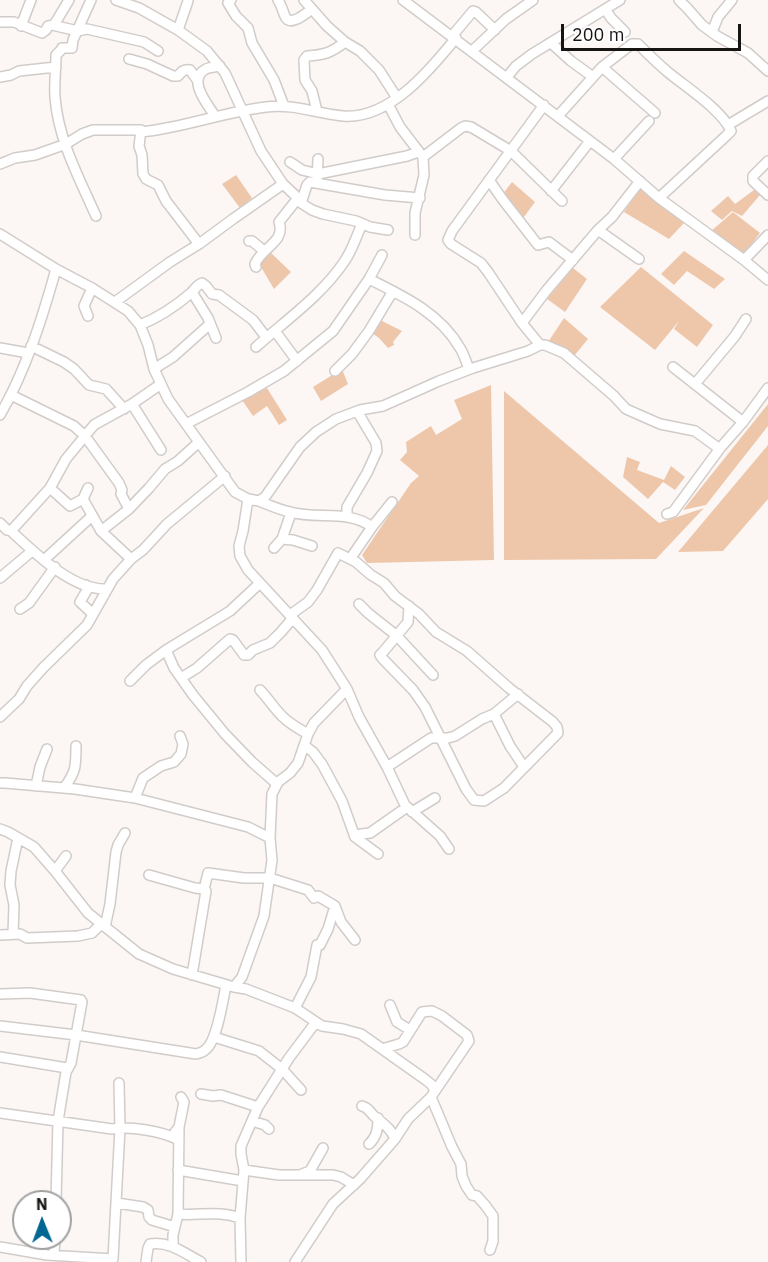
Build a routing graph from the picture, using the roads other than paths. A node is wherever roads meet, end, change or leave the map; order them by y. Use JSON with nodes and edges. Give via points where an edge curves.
{"nodes":[{"id":1,"x":31,"y":0,"type":"edge"},
{"id":2,"x":69,"y":0,"type":"edge"},
{"id":3,"x":91,"y":0,"type":"edge"},
{"id":4,"x":116,"y":0,"type":"edge"},
{"id":5,"x":231,"y":0,"type":"edge"},
{"id":6,"x":278,"y":0,"type":"edge"},
{"id":7,"x":304,"y":0,"type":"edge"},
{"id":8,"x":403,"y":0,"type":"edge"},
{"id":9,"x":533,"y":0,"type":"edge"},
{"id":10,"x":620,"y":0,"type":"edge"},
{"id":11,"x":679,"y":0,"type":"edge"},
{"id":12,"x":732,"y":0,"type":"edge"},
{"id":13,"x":188,"y":1,"type":"edge"},
{"id":14,"x":142,"y":4,"type":"edge"},
{"id":15,"x":418,"y":4,"type":"edge"},
{"id":16,"x":312,"y":9,"type":"junction"},
{"id":17,"x":606,"y":10,"type":"junction"},
{"id":18,"x":0,"y":22,"type":"edge"},
{"id":19,"x":54,"y":25,"type":"junction"},
{"id":20,"x":21,"y":26,"type":"junction"},
{"id":21,"x":178,"y":30,"type":"junction"},
{"id":22,"x":495,"y":30,"type":"junction"},
{"id":23,"x":78,"y":31,"type":"junction"},
{"id":24,"x":625,"y":32,"type":"dead end"},
{"id":25,"x":712,"y":32,"type":"junction"},
{"id":26,"x":454,"y":37,"type":"junction"},
{"id":27,"x":345,"y":42,"type":"junction"},
{"id":28,"x":551,"y":43,"type":"junction"},
{"id":29,"x":158,"y":51,"type":"dead end"},
{"id":30,"x":472,"y":51,"type":"junction"},
{"id":31,"x":129,"y":59,"type":"dead end"},
{"id":32,"x":220,"y":66,"type":"junction"},
{"id":33,"x":56,"y":67,"type":"junction"},
{"id":34,"x":602,"y":67,"type":"junction"},
{"id":35,"x":768,"y":71,"type":"edge"},
{"id":36,"x":0,"y":77,"type":"edge"},
{"id":37,"x":507,"y":77,"type":"junction"},
{"id":38,"x":593,"y":77,"type":"junction"},
{"id":39,"x":198,"y":81,"type":"junction"},
{"id":40,"x":397,"y":98,"type":"junction"},
{"id":41,"x":768,"y":101,"type":"edge"},
{"id":42,"x":388,"y":104,"type":"junction"},
{"id":43,"x":544,"y":105,"type":"junction"},
{"id":44,"x":284,"y":106,"type":"junction"},
{"id":45,"x":242,"y":110,"type":"junction"},
{"id":46,"x":317,"y":111,"type":"junction"},
{"id":47,"x":215,"y":116,"type":"junction"},
{"id":48,"x":558,"y":116,"type":"junction"},
{"id":49,"x":728,"y":125,"type":"junction"},
{"id":50,"x":141,"y":131,"type":"junction"},
{"id":51,"x":590,"y":141,"type":"junction"},
{"id":52,"x":66,"y":144,"type":"junction"},
{"id":53,"x":511,"y":151,"type":"junction"},
{"id":54,"x":420,"y":154,"type":"junction"},
{"id":55,"x":318,"y":159,"type":"dead end"},
{"id":56,"x":614,"y":159,"type":"junction"},
{"id":57,"x":768,"y":161,"type":"edge"},
{"id":58,"x":290,"y":162,"type":"dead end"},
{"id":59,"x":0,"y":164,"type":"edge"},
{"id":60,"x":318,"y":178,"type":"junction"},
{"id":61,"x":489,"y":180,"type":"junction"},
{"id":62,"x":640,"y":181,"type":"junction"},
{"id":63,"x":283,"y":184,"type":"junction"},
{"id":64,"x":551,"y":190,"type":"junction"},
{"id":65,"x":768,"y":195,"type":"edge"},
{"id":66,"x":420,"y":198,"type":"junction"},
{"id":67,"x":659,"y":198,"type":"junction"},
{"id":68,"x":300,"y":201,"type":"junction"},
{"id":69,"x":562,"y":201,"type":"dead end"},
{"id":70,"x":96,"y":216,"type":"dead end"},
{"id":71,"x":362,"y":224,"type":"junction"},
{"id":72,"x":388,"y":230,"type":"dead end"},
{"id":73,"x":598,"y":230,"type":"junction"},
{"id":74,"x":0,"y":234,"type":"edge"},
{"id":75,"x":415,"y":235,"type":"dead end"},
{"id":76,"x":768,"y":235,"type":"edge"},
{"id":77,"x":249,"y":241,"type":"dead end"},
{"id":78,"x":198,"y":244,"type":"junction"},
{"id":79,"x":264,"y":252,"type":"junction"},
{"id":80,"x":382,"y":255,"type":"dead end"},
{"id":81,"x":639,"y":259,"type":"dead end"},
{"id":82,"x":573,"y":260,"type":"junction"},
{"id":83,"x":744,"y":260,"type":"junction"},
{"id":84,"x":256,"y":267,"type":"dead end"},
{"id":85,"x":56,"y":269,"type":"junction"},
{"id":86,"x":369,"y":279,"type":"junction"},
{"id":87,"x":768,"y":280,"type":"edge"},
{"id":88,"x":92,"y":288,"type":"junction"},
{"id":89,"x":393,"y":291,"type":"junction"},
{"id":90,"x":192,"y":292,"type":"junction"},
{"id":91,"x":115,"y":302,"type":"junction"},
{"id":92,"x":88,"y":316,"type":"dead end"},
{"id":93,"x":746,"y":319,"type":"dead end"},
{"id":94,"x":522,"y":323,"type":"junction"},
{"id":95,"x":210,"y":324,"type":"junction"},
{"id":96,"x":140,"y":325,"type":"junction"},
{"id":97,"x":275,"y":331,"type":"junction"},
{"id":98,"x":266,"y":337,"type":"junction"},
{"id":99,"x":216,"y":338,"type":"dead end"},
{"id":100,"x":540,"y":345,"type":"junction"},
{"id":101,"x":256,"y":347,"type":"dead end"},
{"id":102,"x":0,"y":348,"type":"edge"},
{"id":103,"x":29,"y":349,"type":"junction"},
{"id":104,"x":297,"y":361,"type":"junction"},
{"id":105,"x":673,"y":367,"type":"dead end"},
{"id":106,"x":154,"y":369,"type":"junction"},
{"id":107,"x":469,"y":369,"type":"junction"},
{"id":108,"x":335,"y":371,"type":"dead end"},
{"id":109,"x":161,"y":384,"type":"junction"},
{"id":110,"x":694,"y":384,"type":"junction"},
{"id":111,"x":768,"y":388,"type":"edge"},
{"id":112,"x":11,"y":395,"type":"junction"},
{"id":113,"x":128,"y":406,"type":"junction"},
{"id":114,"x":357,"y":411,"type":"junction"},
{"id":115,"x":0,"y":415,"type":"edge"},
{"id":116,"x":743,"y":422,"type":"junction"},
{"id":117,"x":186,"y":424,"type":"junction"},
{"id":118,"x":85,"y":436,"type":"junction"},
{"id":119,"x":199,"y":442,"type":"junction"},
{"id":120,"x":720,"y":447,"type":"junction"},
{"id":121,"x":161,"y":450,"type":"dead end"},
{"id":122,"x":225,"y":476,"type":"junction"},
{"id":123,"x":50,"y":488,"type":"junction"},
{"id":124,"x":88,"y":488,"type":"dead end"},
{"id":125,"x":248,"y":499,"type":"junction"},
{"id":126,"x":83,"y":500,"type":"junction"},
{"id":127,"x":259,"y":501,"type":"junction"},
{"id":128,"x":392,"y":502,"type":"dead end"},
{"id":129,"x":129,"y":509,"type":"junction"},
{"id":130,"x":291,"y":513,"type":"junction"},
{"id":131,"x":667,"y":514,"type":"dead end"},
{"id":132,"x":92,"y":516,"type":"junction"},
{"id":133,"x":347,"y":516,"type":"junction"},
{"id":134,"x":372,"y":527,"type":"junction"},
{"id":135,"x":6,"y":528,"type":"edge"},
{"id":136,"x":101,"y":531,"type":"junction"},
{"id":137,"x":0,"y":538,"type":"edge"},
{"id":138,"x":282,"y":539,"type":"junction"},
{"id":139,"x":312,"y":546,"type":"dead end"},
{"id":140,"x":274,"y":548,"type":"dead end"},
{"id":141,"x":33,"y":551,"type":"junction"},
{"id":142,"x":131,"y":559,"type":"junction"},
{"id":143,"x":350,"y":559,"type":"junction"},
{"id":144,"x":44,"y":560,"type":"junction"},
{"id":145,"x":55,"y":567,"type":"junction"},
{"id":146,"x":2,"y":573,"type":"edge"},
{"id":147,"x":261,"y":584,"type":"junction"},
{"id":148,"x":86,"y":585,"type":"junction"},
{"id":149,"x":106,"y":589,"type":"junction"},
{"id":150,"x":359,"y":604,"type":"dead end"},
{"id":151,"x":409,"y":606,"type":"junction"},
{"id":152,"x":20,"y":609,"type":"dead end"},
{"id":153,"x":93,"y":614,"type":"junction"},
{"id":154,"x":291,"y":616,"type":"junction"},
{"id":155,"x":397,"y":636,"type":"junction"},
{"id":156,"x":166,"y":650,"type":"junction"},
{"id":157,"x":433,"y":675,"type":"dead end"},
{"id":158,"x":181,"y":678,"type":"junction"},
{"id":159,"x":130,"y":681,"type":"dead end"},
{"id":160,"x":346,"y":689,"type":"junction"},
{"id":161,"x":260,"y":690,"type":"dead end"},
{"id":162,"x":518,"y":694,"type":"junction"},
{"id":163,"x":494,"y":714,"type":"junction"},
{"id":164,"x":0,"y":717,"type":"edge"},
{"id":165,"x":308,"y":734,"type":"junction"},
{"id":166,"x":180,"y":736,"type":"dead end"},
{"id":167,"x":440,"y":738,"type":"junction"},
{"id":168,"x":76,"y":746,"type":"dead end"},
{"id":169,"x":305,"y":746,"type":"junction"},
{"id":170,"x":47,"y":749,"type":"dead end"},
{"id":171,"x":387,"y":767,"type":"junction"},
{"id":172,"x":524,"y":767,"type":"junction"},
{"id":173,"x":0,"y":783,"type":"edge"},
{"id":174,"x":277,"y":784,"type":"junction"},
{"id":175,"x":36,"y":786,"type":"junction"},
{"id":176,"x":64,"y":788,"type":"junction"},
{"id":177,"x":135,"y":798,"type":"junction"},
{"id":178,"x":435,"y":798,"type":"dead end"},
{"id":179,"x":409,"y":809,"type":"junction"},
{"id":180,"x":0,"y":829,"type":"edge"},
{"id":181,"x":125,"y":833,"type":"dead end"},
{"id":182,"x":354,"y":834,"type":"junction"},
{"id":183,"x":18,"y":838,"type":"junction"},
{"id":184,"x":270,"y":838,"type":"junction"},
{"id":185,"x":449,"y":849,"type":"dead end"},
{"id":186,"x":378,"y":854,"type":"dead end"},
{"id":187,"x":66,"y":856,"type":"dead end"},
{"id":188,"x":55,"y":871,"type":"junction"},
{"id":189,"x":149,"y":875,"type":"dead end"},
{"id":190,"x":270,"y":878,"type":"junction"},
{"id":191,"x":204,"y":889,"type":"junction"},
{"id":192,"x":335,"y":906,"type":"junction"},
{"id":193,"x":103,"y":926,"type":"junction"},
{"id":194,"x":13,"y":934,"type":"junction"},
{"id":195,"x":0,"y":935,"type":"edge"},
{"id":196,"x":355,"y":939,"type":"dead end"},
{"id":197,"x":192,"y":975,"type":"junction"},
{"id":198,"x":242,"y":977,"type":"junction"},
{"id":199,"x":230,"y":986,"type":"junction"},
{"id":200,"x":246,"y":989,"type":"junction"},
{"id":201,"x":0,"y":994,"type":"edge"},
{"id":202,"x":390,"y":1005,"type":"dead end"},
{"id":203,"x":295,"y":1008,"type":"junction"},
{"id":204,"x":316,"y":1022,"type":"junction"},
{"id":205,"x":0,"y":1026,"type":"edge"},
{"id":206,"x":410,"y":1030,"type":"junction"},
{"id":207,"x":76,"y":1035,"type":"junction"},
{"id":208,"x":214,"y":1037,"type":"junction"},
{"id":209,"x":382,"y":1049,"type":"junction"},
{"id":210,"x":0,"y":1057,"type":"edge"},
{"id":211,"x":67,"y":1068,"type":"junction"},
{"id":212,"x":282,"y":1069,"type":"junction"},
{"id":213,"x":119,"y":1083,"type":"dead end"},
{"id":214,"x":301,"y":1090,"type":"dead end"},
{"id":215,"x":201,"y":1094,"type":"dead end"},
{"id":216,"x":433,"y":1094,"type":"junction"},
{"id":217,"x":181,"y":1097,"type":"dead end"},
{"id":218,"x":362,"y":1106,"type":"dead end"},
{"id":219,"x":258,"y":1107,"type":"junction"},
{"id":220,"x":0,"y":1113,"type":"edge"},
{"id":221,"x":378,"y":1118,"type":"junction"},
{"id":222,"x":58,"y":1121,"type":"junction"},
{"id":223,"x":252,"y":1121,"type":"junction"},
{"id":224,"x":120,"y":1128,"type":"junction"},
{"id":225,"x":269,"y":1128,"type":"dead end"},
{"id":226,"x":176,"y":1138,"type":"junction"},
{"id":227,"x":395,"y":1139,"type":"junction"},
{"id":228,"x":369,"y":1144,"type":"dead end"},
{"id":229,"x":323,"y":1148,"type":"dead end"},
{"id":230,"x":178,"y":1170,"type":"junction"},
{"id":231,"x":244,"y":1170,"type":"junction"},
{"id":232,"x":300,"y":1175,"type":"junction"},
{"id":233,"x":243,"y":1181,"type":"junction"},
{"id":234,"x":354,"y":1185,"type":"junction"},
{"id":235,"x":56,"y":1190,"type":"edge"},
{"id":236,"x":117,"y":1203,"type":"junction"},
{"id":237,"x":178,"y":1214,"type":"junction"},
{"id":238,"x":240,"y":1218,"type":"junction"},
{"id":239,"x":175,"y":1227,"type":"junction"},
{"id":240,"x":173,"y":1246,"type":"junction"},
{"id":241,"x":0,"y":1248,"type":"edge"},
{"id":242,"x":54,"y":1250,"type":"edge"},
{"id":243,"x":490,"y":1250,"type":"dead end"},
{"id":244,"x":54,"y":1255,"type":"junction"},
{"id":245,"x":146,"y":1262,"type":"edge"},
{"id":246,"x":201,"y":1262,"type":"edge"},
{"id":247,"x":241,"y":1262,"type":"edge"},
{"id":248,"x":295,"y":1262,"type":"edge"}],
"edges":[{"from":1,"to":20,"type":"street"},
{"from":2,"to":19,"type":"street"},
{"from":3,"to":23,"type":"street"},
{"from":4,"to":14,"type":"street"},
{"from":5,"to":44,"type":"street","via":[[228,3],[248,28]]},
{"from":6,"to":16,"type":"street","via":[[286,19],[292,21]]},
{"from":7,"to":16,"type":"street"},
{"from":8,"to":15,"type":"street"},
{"from":9,"to":22,"type":"street"},
{"from":10,"to":17,"type":"street"},
{"from":11,"to":25,"type":"street"},
{"from":12,"to":25,"type":"street"},
{"from":13,"to":21,"type":"street"},
{"from":14,"to":21,"type":"street"},
{"from":15,"to":26,"type":"street","via":[[432,22]]},
{"from":16,"to":27,"type":"street"},
{"from":17,"to":24,"type":"street"},
{"from":17,"to":28,"type":"street"},
{"from":18,"to":20,"type":"street"},
{"from":19,"to":20,"type":"street","via":[[42,33]]},
{"from":19,"to":23,"type":"street"},
{"from":21,"to":32,"type":"street"},
{"from":22,"to":26,"type":"street","via":[[473,11]]},
{"from":22,"to":30,"type":"street"},
{"from":23,"to":29,"type":"street","via":[[87,29],[144,42]]},
{"from":23,"to":33,"type":"street","via":[[72,48],[62,48],[56,55]]},
{"from":25,"to":35,"type":"street","via":[[748,53]]},
{"from":26,"to":30,"type":"street"},
{"from":26,"to":40,"type":"street","via":[[415,85]]},
{"from":27,"to":40,"type":"street","via":[[379,70]]},
{"from":27,"to":46,"type":"street","via":[[330,52],[304,60],[305,80]]},
{"from":28,"to":37,"type":"street","via":[[516,66]]},
{"from":28,"to":38,"type":"street"},
{"from":30,"to":37,"type":"street"},
{"from":31,"to":39,"type":"street","via":[[173,76],[190,70]]},
{"from":32,"to":39,"type":"street","via":[[206,69]]},
{"from":32,"to":45,"type":"street"},
{"from":33,"to":36,"type":"street","via":[[19,70]]},
{"from":33,"to":52,"type":"street","via":[[55,97]]},
{"from":34,"to":38,"type":"street"},
{"from":34,"to":49,"type":"street","via":[[638,44]]},
{"from":34,"to":56,"type":"street","via":[[652,117]]},
{"from":37,"to":43,"type":"street"},
{"from":38,"to":48,"type":"street"},
{"from":39,"to":47,"type":"street","via":[[198,89]]},
{"from":40,"to":42,"type":"street"},
{"from":41,"to":49,"type":"street"},
{"from":42,"to":46,"type":"street","via":[[355,116]]},
{"from":42,"to":54,"type":"street"},
{"from":43,"to":48,"type":"street"},
{"from":43,"to":53,"type":"street"},
{"from":44,"to":45,"type":"street"},
{"from":44,"to":46,"type":"street"},
{"from":45,"to":47,"type":"street"},
{"from":45,"to":63,"type":"street","via":[[261,151]]},
{"from":47,"to":50,"type":"street"},
{"from":48,"to":51,"type":"street"},
{"from":49,"to":67,"type":"street","via":[[731,131]]},
{"from":50,"to":52,"type":"street","via":[[93,130]]},
{"from":50,"to":78,"type":"street","via":[[143,174],[158,185]]},
{"from":51,"to":56,"type":"street"},
{"from":51,"to":64,"type":"street"},
{"from":52,"to":59,"type":"street"},
{"from":52,"to":70,"type":"street"},
{"from":53,"to":54,"type":"street","via":[[465,126]]},
{"from":53,"to":61,"type":"street"},
{"from":53,"to":64,"type":"street"},
{"from":54,"to":60,"type":"street"},
{"from":54,"to":66,"type":"street","via":[[424,175]]},
{"from":55,"to":60,"type":"street"},
{"from":56,"to":62,"type":"street"},
{"from":57,"to":65,"type":"street","via":[[753,176],[753,181]]},
{"from":58,"to":60,"type":"street"},
{"from":60,"to":66,"type":"street","via":[[385,195]]},
{"from":60,"to":68,"type":"street","via":[[307,185]]},
{"from":61,"to":82,"type":"street","via":[[538,244],[549,242]]},
{"from":61,"to":94,"type":"street","via":[[448,240],[481,263]]},
{"from":62,"to":67,"type":"street"},
{"from":62,"to":73,"type":"street"},
{"from":63,"to":68,"type":"street"},
{"from":63,"to":78,"type":"street"},
{"from":64,"to":69,"type":"street"},
{"from":66,"to":75,"type":"street"},
{"from":67,"to":83,"type":"street"},
{"from":68,"to":71,"type":"street","via":[[312,210]]},
{"from":68,"to":79,"type":"street","via":[[279,222],[280,235]]},
{"from":71,"to":72,"type":"street"},
{"from":71,"to":97,"type":"street","via":[[332,278]]},
{"from":73,"to":81,"type":"street"},
{"from":73,"to":82,"type":"street"},
{"from":74,"to":85,"type":"street"},
{"from":76,"to":83,"type":"street"},
{"from":77,"to":79,"type":"street"},
{"from":78,"to":91,"type":"street"},
{"from":79,"to":84,"type":"street","via":[[257,258]]},
{"from":80,"to":86,"type":"street"},
{"from":82,"to":94,"type":"street"},
{"from":83,"to":87,"type":"street"},
{"from":85,"to":88,"type":"street"},
{"from":85,"to":103,"type":"street"},
{"from":86,"to":89,"type":"street"},
{"from":86,"to":104,"type":"street","via":[[333,331]]},
{"from":88,"to":91,"type":"street"},
{"from":88,"to":92,"type":"street","via":[[84,306]]},
{"from":89,"to":107,"type":"street","via":[[426,311],[448,332]]},
{"from":89,"to":108,"type":"street","via":[[369,331]]},
{"from":90,"to":95,"type":"street"},
{"from":90,"to":96,"type":"street"},
{"from":90,"to":98,"type":"street","via":[[204,283],[212,294],[253,320]]},
{"from":91,"to":96,"type":"street"},
{"from":93,"to":110,"type":"street"},
{"from":94,"to":100,"type":"street"},
{"from":95,"to":99,"type":"street"},
{"from":95,"to":106,"type":"street"},
{"from":96,"to":106,"type":"street"},
{"from":97,"to":98,"type":"street"},
{"from":97,"to":104,"type":"street"},
{"from":98,"to":101,"type":"street"},
{"from":100,"to":107,"type":"street"},
{"from":100,"to":120,"type":"street","via":[[564,353],[626,409],[660,424],[695,431]]},
{"from":102,"to":103,"type":"street"},
{"from":103,"to":112,"type":"street"},
{"from":103,"to":113,"type":"street","via":[[64,362],[89,385],[106,389]]},
{"from":104,"to":117,"type":"street"},
{"from":105,"to":110,"type":"street"},
{"from":106,"to":109,"type":"street"},
{"from":107,"to":114,"type":"street","via":[[383,406]]},
{"from":109,"to":113,"type":"street"},
{"from":109,"to":117,"type":"street"},
{"from":110,"to":116,"type":"street"},
{"from":111,"to":116,"type":"street"},
{"from":112,"to":115,"type":"street"},
{"from":112,"to":118,"type":"street","via":[[74,426]]},
{"from":113,"to":118,"type":"street","via":[[100,421]]},
{"from":113,"to":121,"type":"street"},
{"from":114,"to":127,"type":"street","via":[[316,432],[300,447],[266,498]]},
{"from":114,"to":133,"type":"street","via":[[377,451],[347,507]]},
{"from":116,"to":120,"type":"street"},
{"from":117,"to":119,"type":"street"},
{"from":118,"to":123,"type":"street"},
{"from":118,"to":129,"type":"street","via":[[119,483]]},
{"from":119,"to":122,"type":"street"},
{"from":119,"to":129,"type":"street","via":[[165,469]]},
{"from":120,"to":131,"type":"street","via":[[673,512]]},
{"from":122,"to":125,"type":"street","via":[[235,492]]},
{"from":122,"to":142,"type":"street"},
{"from":123,"to":126,"type":"street","via":[[70,506]]},
{"from":123,"to":135,"type":"street","via":[[36,505]]},
{"from":124,"to":126,"type":"street"},
{"from":125,"to":127,"type":"street"},
{"from":125,"to":147,"type":"street","via":[[240,556]]},
{"from":126,"to":132,"type":"street"},
{"from":127,"to":130,"type":"street"},
{"from":128,"to":134,"type":"street"},
{"from":129,"to":136,"type":"street"},
{"from":130,"to":133,"type":"street"},
{"from":130,"to":138,"type":"street"},
{"from":132,"to":136,"type":"street"},
{"from":132,"to":144,"type":"street"},
{"from":133,"to":134,"type":"street"},
{"from":134,"to":143,"type":"street"},
{"from":135,"to":137,"type":"street"},
{"from":135,"to":141,"type":"street"},
{"from":136,"to":142,"type":"street"},
{"from":138,"to":139,"type":"street"},
{"from":138,"to":140,"type":"street"},
{"from":141,"to":144,"type":"street"},
{"from":141,"to":146,"type":"street"},
{"from":142,"to":149,"type":"street"},
{"from":143,"to":151,"type":"street"},
{"from":143,"to":154,"type":"street","via":[[338,553],[317,590]]},
{"from":144,"to":145,"type":"street"},
{"from":145,"to":148,"type":"street"},
{"from":145,"to":152,"type":"street","via":[[29,603]]},
{"from":147,"to":154,"type":"street"},
{"from":147,"to":156,"type":"street","via":[[230,611]]},
{"from":148,"to":149,"type":"street"},
{"from":148,"to":153,"type":"street","via":[[80,602]]},
{"from":149,"to":153,"type":"street"},
{"from":150,"to":155,"type":"street"},
{"from":151,"to":155,"type":"street","via":[[408,622]]},
{"from":151,"to":162,"type":"street","via":[[436,632],[467,651]]},
{"from":153,"to":164,"type":"street"},
{"from":154,"to":158,"type":"street","via":[[270,643],[244,655],[230,639]]},
{"from":154,"to":160,"type":"street","via":[[322,650]]},
{"from":155,"to":157,"type":"street"},
{"from":155,"to":167,"type":"street","via":[[381,658],[413,690]]},
{"from":156,"to":158,"type":"street"},
{"from":156,"to":159,"type":"street"},
{"from":158,"to":174,"type":"street","via":[[225,734]]},
{"from":160,"to":165,"type":"street"},
{"from":160,"to":171,"type":"street"},
{"from":161,"to":165,"type":"street","via":[[281,716]]},
{"from":162,"to":163,"type":"street"},
{"from":162,"to":172,"type":"street","via":[[553,722],[558,731]]},
{"from":163,"to":167,"type":"street","via":[[455,736]]},
{"from":163,"to":172,"type":"street"},
{"from":165,"to":169,"type":"street"},
{"from":166,"to":177,"type":"street","via":[[181,754],[174,762],[143,778]]},
{"from":167,"to":171,"type":"street","via":[[431,738]]},
{"from":167,"to":172,"type":"street","via":[[474,800],[484,801],[504,788]]},
{"from":168,"to":176,"type":"street","via":[[74,774]]},
{"from":169,"to":174,"type":"street","via":[[298,763]]},
{"from":169,"to":182,"type":"street","via":[[322,764]]},
{"from":170,"to":175,"type":"street"},
{"from":171,"to":179,"type":"street"},
{"from":173,"to":175,"type":"street"},
{"from":174,"to":184,"type":"street","via":[[270,802]]},
{"from":175,"to":176,"type":"street"},
{"from":176,"to":177,"type":"street"},
{"from":177,"to":184,"type":"street","via":[[248,826]]},
{"from":178,"to":179,"type":"street"},
{"from":179,"to":182,"type":"street","via":[[370,833]]},
{"from":179,"to":185,"type":"street"},
{"from":180,"to":183,"type":"street"},
{"from":181,"to":193,"type":"street","via":[[116,852],[110,904]]},
{"from":182,"to":186,"type":"street"},
{"from":183,"to":188,"type":"street","via":[[34,847]]},
{"from":183,"to":194,"type":"street","via":[[10,885]]},
{"from":184,"to":190,"type":"street"},
{"from":187,"to":188,"type":"street"},
{"from":188,"to":193,"type":"street"},
{"from":189,"to":191,"type":"street"},
{"from":190,"to":191,"type":"street","via":[[208,873]]},
{"from":190,"to":192,"type":"street","via":[[308,890],[314,898],[318,896]]},
{"from":190,"to":198,"type":"street","via":[[264,916]]},
{"from":191,"to":197,"type":"street"},
{"from":192,"to":196,"type":"street","via":[[341,922]]},
{"from":192,"to":203,"type":"street","via":[[323,940],[317,945],[311,978]]},
{"from":193,"to":194,"type":"street","via":[[78,936],[27,938]]},
{"from":193,"to":197,"type":"street","via":[[140,954]]},
{"from":194,"to":195,"type":"street"},
{"from":197,"to":199,"type":"street"},
{"from":198,"to":199,"type":"street"},
{"from":198,"to":200,"type":"street"},
{"from":199,"to":200,"type":"street"},
{"from":199,"to":208,"type":"street"},
{"from":200,"to":203,"type":"street"},
{"from":201,"to":207,"type":"street","via":[[30,993],[81,1000]]},
{"from":202,"to":206,"type":"street","via":[[397,1022]]},
{"from":203,"to":204,"type":"street"},
{"from":204,"to":209,"type":"street","via":[[361,1034]]},
{"from":204,"to":212,"type":"street"},
{"from":205,"to":207,"type":"street"},
{"from":206,"to":209,"type":"street","via":[[403,1042]]},
{"from":206,"to":216,"type":"street","via":[[422,1012],[432,1011],[467,1035],[465,1049]]},
{"from":207,"to":208,"type":"street","via":[[196,1054],[204,1052]]},
{"from":207,"to":211,"type":"street"},
{"from":208,"to":212,"type":"street","via":[[259,1051]]},
{"from":209,"to":216,"type":"street","via":[[432,1085]]},
{"from":210,"to":211,"type":"street"},
{"from":211,"to":222,"type":"street"},
{"from":212,"to":214,"type":"street"},
{"from":212,"to":219,"type":"street"},
{"from":213,"to":224,"type":"street"},
{"from":215,"to":219,"type":"street","via":[[221,1095]]},
{"from":216,"to":227,"type":"street"},
{"from":216,"to":243,"type":"street","via":[[466,1186],[493,1216]]},
{"from":217,"to":226,"type":"street","via":[[184,1102]]},
{"from":218,"to":221,"type":"street"},
{"from":219,"to":223,"type":"street"},
{"from":220,"to":222,"type":"street"},
{"from":221,"to":227,"type":"street"},
{"from":221,"to":228,"type":"street","via":[[378,1129]]},
{"from":222,"to":224,"type":"street"},
{"from":222,"to":235,"type":"street"},
{"from":223,"to":225,"type":"street"},
{"from":223,"to":231,"type":"street","via":[[241,1146]]},
{"from":224,"to":226,"type":"street"},
{"from":224,"to":236,"type":"street"},
{"from":226,"to":230,"type":"street"},
{"from":227,"to":234,"type":"street"},
{"from":229,"to":232,"type":"street","via":[[310,1171]]},
{"from":230,"to":233,"type":"street"},
{"from":230,"to":237,"type":"street"},
{"from":231,"to":232,"type":"street"},
{"from":231,"to":233,"type":"street"},
{"from":232,"to":234,"type":"street","via":[[333,1175]]},
{"from":233,"to":238,"type":"street"},
{"from":234,"to":248,"type":"street","via":[[333,1204]]},
{"from":236,"to":239,"type":"street","via":[[143,1207],[152,1220]]},
{"from":236,"to":244,"type":"street","via":[[113,1259]]},
{"from":237,"to":238,"type":"street","via":[[213,1213]]},
{"from":237,"to":239,"type":"street"},
{"from":238,"to":247,"type":"street"},
{"from":239,"to":240,"type":"street"},
{"from":240,"to":245,"type":"street","via":[[150,1244]]},
{"from":240,"to":246,"type":"street"},
{"from":241,"to":244,"type":"street"},
{"from":242,"to":244,"type":"street"}]}
